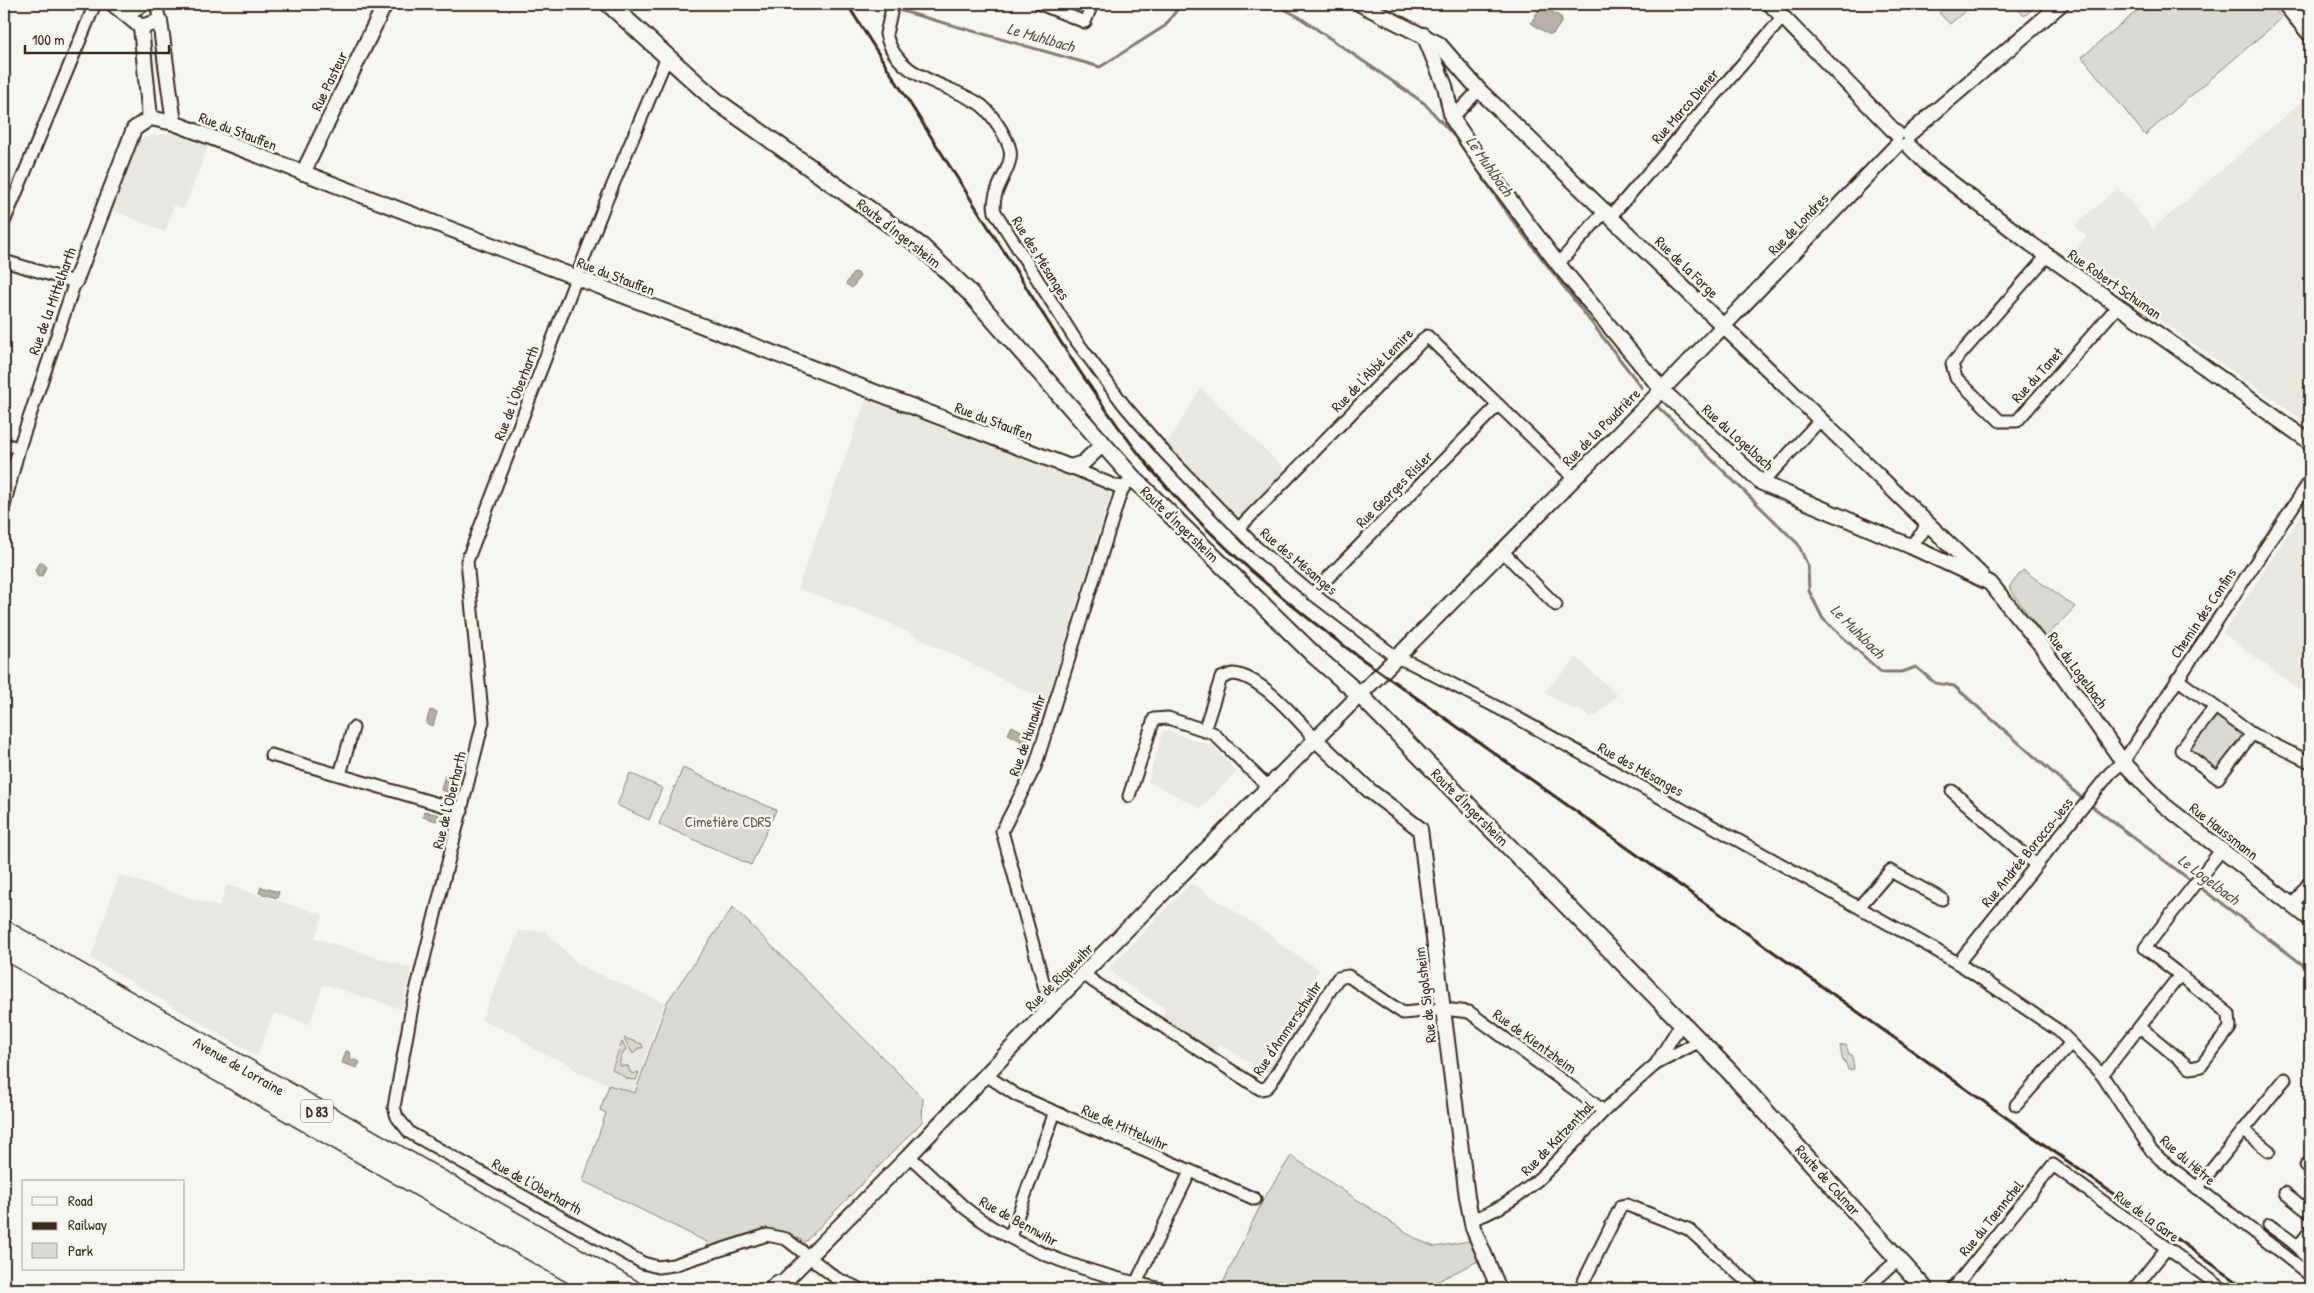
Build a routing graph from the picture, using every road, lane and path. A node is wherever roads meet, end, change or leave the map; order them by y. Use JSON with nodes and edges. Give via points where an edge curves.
{"nodes":[{"id":1,"x":95,"y":4,"type":"edge"},
{"id":2,"x":113,"y":4,"type":"edge"},
{"id":3,"x":146,"y":4,"type":"edge"},
{"id":4,"x":156,"y":4,"type":"edge"},
{"id":5,"x":385,"y":4,"type":"edge"},
{"id":6,"x":609,"y":4,"type":"edge"},
{"id":7,"x":1040,"y":4,"type":"edge"},
{"id":8,"x":1092,"y":4,"type":"edge"},
{"id":9,"x":1360,"y":4,"type":"edge"},
{"id":10,"x":1770,"y":4,"type":"edge"},
{"id":11,"x":2061,"y":4,"type":"edge"},
{"id":12,"x":2286,"y":4,"type":"edge"},
{"id":13,"x":892,"y":7,"type":"edge"},
{"id":14,"x":126,"y":14,"type":"junction"},
{"id":15,"x":1783,"y":17,"type":"junction"},
{"id":16,"x":160,"y":20,"type":"junction"},
{"id":17,"x":2304,"y":22,"type":"edge"},
{"id":18,"x":140,"y":26,"type":"junction"},
{"id":19,"x":2310,"y":33,"type":"edge"},
{"id":20,"x":1424,"y":35,"type":"junction"},
{"id":21,"x":666,"y":57,"type":"junction"},
{"id":22,"x":1479,"y":90,"type":"junction"},
{"id":23,"x":150,"y":118,"type":"junction"},
{"id":24,"x":1452,"y":118,"type":"junction"},
{"id":25,"x":174,"y":123,"type":"junction"},
{"id":26,"x":1903,"y":140,"type":"junction"},
{"id":27,"x":303,"y":173,"type":"junction"},
{"id":28,"x":1609,"y":213,"type":"junction"},
{"id":29,"x":4,"y":222,"type":"edge"},
{"id":30,"x":2047,"y":256,"type":"junction"},
{"id":31,"x":4,"y":262,"type":"edge"},
{"id":32,"x":1558,"y":264,"type":"junction"},
{"id":33,"x":576,"y":279,"type":"junction"},
{"id":34,"x":75,"y":282,"type":"junction"},
{"id":35,"x":2118,"y":306,"type":"junction"},
{"id":36,"x":1723,"y":325,"type":"junction"},
{"id":37,"x":1662,"y":390,"type":"junction"},
{"id":38,"x":1498,"y":405,"type":"junction"},
{"id":39,"x":1822,"y":419,"type":"junction"},
{"id":40,"x":2310,"y":442,"type":"edge"},
{"id":41,"x":4,"y":444,"type":"edge"},
{"id":42,"x":1103,"y":444,"type":"junction"},
{"id":43,"x":19,"y":448,"type":"junction"},
{"id":44,"x":1070,"y":467,"type":"junction"},
{"id":45,"x":1574,"y":478,"type":"junction"},
{"id":46,"x":2310,"y":481,"type":"edge"},
{"id":47,"x":1129,"y":482,"type":"junction"},
{"id":48,"x":1762,"y":483,"type":"junction"},
{"id":49,"x":4,"y":506,"type":"edge"},
{"id":50,"x":1927,"y":522,"type":"junction"},
{"id":51,"x":1238,"y":529,"type":"junction"},
{"id":52,"x":1910,"y":546,"type":"junction"},
{"id":53,"x":1501,"y":550,"type":"junction"},
{"id":54,"x":1990,"y":583,"type":"junction"},
{"id":55,"x":1312,"y":594,"type":"junction"},
{"id":56,"x":1556,"y":606,"type":"dead end"},
{"id":57,"x":1398,"y":658,"type":"junction"},
{"id":58,"x":2177,"y":679,"type":"junction"},
{"id":59,"x":1360,"y":696,"type":"junction"},
{"id":60,"x":2215,"y":706,"type":"junction"},
{"id":61,"x":354,"y":728,"type":"dead end"},
{"id":62,"x":1204,"y":731,"type":"junction"},
{"id":63,"x":2252,"y":734,"type":"junction"},
{"id":64,"x":1315,"y":739,"type":"junction"},
{"id":65,"x":271,"y":755,"type":"dead end"},
{"id":66,"x":2123,"y":762,"type":"junction"},
{"id":67,"x":2310,"y":762,"type":"edge"},
{"id":68,"x":340,"y":774,"type":"junction"},
{"id":69,"x":1268,"y":787,"type":"junction"},
{"id":70,"x":1952,"y":791,"type":"dead end"},
{"id":71,"x":1129,"y":796,"type":"dead end"},
{"id":72,"x":462,"y":811,"type":"junction"},
{"id":73,"x":2222,"y":849,"type":"junction"},
{"id":74,"x":2036,"y":866,"type":"junction"},
{"id":75,"x":2310,"y":880,"type":"edge"},
{"id":76,"x":1942,"y":899,"type":"dead end"},
{"id":77,"x":2293,"y":905,"type":"junction"},
{"id":78,"x":1859,"y":907,"type":"junction"},
{"id":79,"x":2310,"y":919,"type":"edge"},
{"id":80,"x":1895,"y":927,"type":"joint"},
{"id":81,"x":4,"y":930,"type":"edge"},
{"id":82,"x":4,"y":949,"type":"edge"},
{"id":83,"x":1958,"y":963,"type":"junction"},
{"id":84,"x":1084,"y":974,"type":"junction"},
{"id":85,"x":2180,"y":975,"type":"junction"},
{"id":86,"x":1054,"y":1003,"type":"junction"},
{"id":87,"x":1444,"y":1009,"type":"junction"},
{"id":88,"x":1682,"y":1022,"type":"junction"},
{"id":89,"x":2140,"y":1027,"type":"junction"},
{"id":90,"x":1700,"y":1041,"type":"junction"},
{"id":91,"x":2071,"y":1043,"type":"junction"},
{"id":92,"x":1656,"y":1064,"type":"junction"},
{"id":93,"x":1730,"y":1072,"type":"joint"},
{"id":94,"x":986,"y":1075,"type":"junction"},
{"id":95,"x":2102,"y":1075,"type":"junction"},
{"id":96,"x":2284,"y":1079,"type":"dead end"},
{"id":97,"x":2016,"y":1105,"type":"dead end"},
{"id":98,"x":1604,"y":1111,"type":"junction"},
{"id":99,"x":1055,"y":1112,"type":"junction"},
{"id":100,"x":2243,"y":1130,"type":"junction"},
{"id":101,"x":2268,"y":1151,"type":"dead end"},
{"id":102,"x":909,"y":1156,"type":"junction"},
{"id":103,"x":2053,"y":1165,"type":"joint"},
{"id":104,"x":1190,"y":1172,"type":"junction"},
{"id":105,"x":2197,"y":1188,"type":"junction"},
{"id":106,"x":2285,"y":1193,"type":"dead end"},
{"id":107,"x":1255,"y":1199,"type":"dead end"},
{"id":108,"x":2310,"y":1213,"type":"edge"},
{"id":109,"x":1471,"y":1220,"type":"junction"},
{"id":110,"x":2269,"y":1226,"type":"dead end"},
{"id":111,"x":2310,"y":1231,"type":"edge"},
{"id":112,"x":1010,"y":1237,"type":"junction"},
{"id":113,"x":2298,"y":1247,"type":"junction"},
{"id":114,"x":2166,"y":1249,"type":"junction"},
{"id":115,"x":810,"y":1256,"type":"junction"},
{"id":116,"x":1898,"y":1260,"type":"dead end"},
{"id":117,"x":2308,"y":1274,"type":"edge"},
{"id":118,"x":1135,"y":1286,"type":"edge"},
{"id":119,"x":778,"y":1287,"type":"edge"},
{"id":120,"x":599,"y":1289,"type":"edge"},
{"id":121,"x":632,"y":1289,"type":"edge"},
{"id":122,"x":860,"y":1289,"type":"edge"},
{"id":123,"x":1162,"y":1289,"type":"edge"},
{"id":124,"x":1499,"y":1289,"type":"edge"},
{"id":125,"x":1580,"y":1289,"type":"edge"},
{"id":126,"x":1755,"y":1289,"type":"edge"},
{"id":127,"x":1865,"y":1289,"type":"edge"},
{"id":128,"x":1925,"y":1289,"type":"edge"},
{"id":129,"x":1953,"y":1289,"type":"edge"},
{"id":130,"x":2134,"y":1289,"type":"edge"},
{"id":131,"x":2223,"y":1289,"type":"edge"}],
"edges":[{"from":1,"to":29,"type":"street"},
{"from":2,"to":14,"type":"street"},
{"from":3,"to":14,"type":"street"},
{"from":4,"to":16,"type":"street"},
{"from":5,"to":27,"type":"street","name":"Rue Pasteur"},
{"from":6,"to":21,"type":"main road","name":"Route d'Ingersheim"},
{"from":7,"to":8,"type":"street","via":[[1085,22]]},
{"from":9,"to":20,"type":"street"},
{"from":10,"to":15,"type":"street","name":"Rue Robert Schuman"},
{"from":11,"to":26,"type":"street","name":"Rue de Londres"},
{"from":12,"to":17,"type":"main road"},
{"from":13,"to":51,"type":"street","name":"Rue des Mésanges","via":[[886,28],[888,41],[901,62],[909,70],[971,99],[986,111],[1008,144],[1010,152],[993,200],[998,219],[1075,339],[1166,454]]},
{"from":14,"to":18,"type":"street"},
{"from":15,"to":26,"type":"street","name":"Rue Robert Schuman"},
{"from":15,"to":28,"type":"street","name":"Rue Marco Diener"},
{"from":16,"to":18,"type":"street"},
{"from":16,"to":25,"type":"street"},
{"from":17,"to":19,"type":"main road"},
{"from":18,"to":23,"type":"street"},
{"from":20,"to":22,"type":"street","name":"Rue de la Forge","via":[[1439,44]]},
{"from":20,"to":24,"type":"street","name":"Rue du Logelbach","via":[[1445,86]]},
{"from":21,"to":33,"type":"street","name":"Rue de l'Oberharth"},
{"from":21,"to":42,"type":"main road","name":"Route d'Ingersheim","via":[[748,125],[922,247],[969,292]]},
{"from":22,"to":24,"type":"street"},
{"from":22,"to":28,"type":"street","name":"Rue de la Forge"},
{"from":23,"to":25,"type":"street","name":"Rue du Stauffen"},
{"from":23,"to":34,"type":"street","name":"Rue de la Mittelharth","via":[[134,129]]},
{"from":24,"to":32,"type":"street","name":"Rue du Logelbach"},
{"from":25,"to":27,"type":"street","name":"Rue du Stauffen"},
{"from":26,"to":30,"type":"street","name":"Rue Robert Schuman","via":[[1927,164]]},
{"from":26,"to":36,"type":"street","name":"Rue de Londres"},
{"from":27,"to":33,"type":"street","name":"Rue du Stauffen"},
{"from":28,"to":32,"type":"street","name":"Rue Marco Diener"},
{"from":28,"to":36,"type":"street","name":"Rue de la Forge"},
{"from":30,"to":35,"type":"street","name":"Rue Robert Schuman"},
{"from":30,"to":35,"type":"street","name":"Rue du Tanet","via":[[1952,364],[1956,378],[2000,421],[2016,421]]},
{"from":31,"to":34,"type":"street"},
{"from":32,"to":37,"type":"street","name":"Rue du Logelbach"},
{"from":33,"to":44,"type":"street","name":"Rue du Stauffen"},
{"from":33,"to":72,"type":"street","name":"Rue de l'Oberharth","via":[[466,561],[483,722]]},
{"from":34,"to":43,"type":"street","name":"Rue de la Mittelharth"},
{"from":35,"to":40,"type":"street","name":"Rue Robert Schuman"},
{"from":36,"to":37,"type":"street","name":"Rue de la Poudrière"},
{"from":36,"to":39,"type":"street","name":"Rue de la Forge"},
{"from":37,"to":45,"type":"street","name":"Rue de la Poudrière"},
{"from":37,"to":48,"type":"street","name":"Rue du Logelbach"},
{"from":38,"to":45,"type":"street","name":"Rue de l'Abbé Lemire"},
{"from":38,"to":51,"type":"street","name":"Rue de l'Abbé Lemire","via":[[1427,336]]},
{"from":38,"to":55,"type":"street","name":"Rue Georges Risler"},
{"from":39,"to":48,"type":"street"},
{"from":39,"to":50,"type":"street","name":"Rue de la Forge"},
{"from":41,"to":43,"type":"street"},
{"from":42,"to":44,"type":"street","via":[[1084,464]]},
{"from":42,"to":47,"type":"main road","name":"Route d'Ingersheim"},
{"from":43,"to":49,"type":"street","name":"Rue de la Mittelharth"},
{"from":44,"to":47,"type":"street","name":"Rue du Stauffen","via":[[1116,486]]},
{"from":45,"to":53,"type":"street","name":"Rue de la Poudrière"},
{"from":46,"to":58,"type":"street","name":"Chemin des Confins"},
{"from":47,"to":59,"type":"main road","name":"Route d'Ingersheim"},
{"from":47,"to":86,"type":"street","name":"Rue de Hunawihr","via":[[1035,767],[1002,831],[1046,992]]},
{"from":48,"to":52,"type":"street","name":"Rue du Logelbach"},
{"from":50,"to":52,"type":"street"},
{"from":50,"to":54,"type":"street","name":"Rue de la Forge"},
{"from":51,"to":55,"type":"street","name":"Rue des Mésanges"},
{"from":52,"to":54,"type":"street","name":"Rue du Logelbach"},
{"from":53,"to":56,"type":"street"},
{"from":53,"to":57,"type":"street","name":"Rue de la Poudrière"},
{"from":54,"to":66,"type":"street","name":"Rue du Logelbach","via":[[2040,644]]},
{"from":55,"to":57,"type":"street","name":"Rue des Mésanges"},
{"from":57,"to":59,"type":"street","name":"Rue de la Poudrière"},
{"from":57,"to":78,"type":"street","name":"Rue des Mésanges","via":[[1510,714]]},
{"from":58,"to":60,"type":"street"},
{"from":58,"to":66,"type":"street","name":"Chemin des Confins"},
{"from":59,"to":64,"type":"street","name":"Rue de Riquewihr"},
{"from":59,"to":88,"type":"main road","name":"Route d'Ingersheim"},
{"from":60,"to":63,"type":"street"},
{"from":60,"to":63,"type":"street","via":[[2181,750],[2218,778]]},
{"from":61,"to":68,"type":"street"},
{"from":62,"to":64,"type":"street","via":[[1222,678],[1233,674],[1250,680],[1271,695]]},
{"from":62,"to":69,"type":"street","via":[[1213,733]]},
{"from":62,"to":71,"type":"street","via":[[1168,718],[1154,718]]},
{"from":63,"to":67,"type":"street"},
{"from":64,"to":69,"type":"street","name":"Rue de Riquewihr"},
{"from":64,"to":87,"type":"street","name":"Rue de Sigolsheim","via":[[1370,791],[1420,829]]},
{"from":65,"to":68,"type":"street"},
{"from":66,"to":73,"type":"street","name":"Rue Haussmann","via":[[2164,805]]},
{"from":66,"to":74,"type":"street","name":"Rue Andrée Borocco-Jess","via":[[2110,772]]},
{"from":68,"to":72,"type":"street"},
{"from":69,"to":84,"type":"street","name":"Rue de Riquewihr"},
{"from":70,"to":74,"type":"street"},
{"from":72,"to":115,"type":"street","name":"Rue de l'Oberharth","via":[[401,1060],[394,1107],[401,1123],[410,1133],[643,1264],[673,1265],[767,1235],[786,1239]]},
{"from":73,"to":77,"type":"street","name":"Rue Haussmann"},
{"from":73,"to":85,"type":"street","via":[[2146,948]]},
{"from":74,"to":83,"type":"street","name":"Rue Andrée Borocco-Jess"},
{"from":75,"to":77,"type":"street"},
{"from":76,"to":78,"type":"street","via":[[1890,871]]},
{"from":77,"to":79,"type":"street","name":"Rue Haussmann"},
{"from":78,"to":80,"type":"street","name":"Rue des Mésanges"},
{"from":80,"to":83,"type":"street","name":"Rue du Hêtre"},
{"from":81,"to":121,"type":"main road","name":"Avenue de Lorraine","number":"D 83"},
{"from":82,"to":120,"type":"main road","name":"Avenue de Lorraine","number":"D 83"},
{"from":83,"to":91,"type":"street","name":"Rue du Hêtre","via":[[2059,1031]]},
{"from":84,"to":86,"type":"street","name":"Rue de Riquewihr"},
{"from":84,"to":87,"type":"street","name":"Rue d'Ammerschwihr","via":[[1260,1089],[1270,1084],[1338,978],[1348,976],[1403,1013]]},
{"from":85,"to":89,"type":"street"},
{"from":85,"to":89,"type":"street","via":[[2229,1014],[2230,1028],[2201,1066],[2190,1068]]},
{"from":86,"to":94,"type":"street","name":"Rue de Riquewihr"},
{"from":87,"to":98,"type":"street","name":"Rue de Kientzheim","via":[[1469,1012]]},
{"from":87,"to":109,"type":"street","name":"Rue de Sigolsheim"},
{"from":88,"to":90,"type":"main road","name":"Route d'Ingersheim"},
{"from":88,"to":92,"type":"street","name":"Rue de Katzenthal"},
{"from":89,"to":95,"type":"street"},
{"from":90,"to":92,"type":"street","name":"Rue de Katzenthal"},
{"from":90,"to":93,"type":"main road","name":"Route d'Ingersheim"},
{"from":91,"to":95,"type":"street","name":"Rue du Hêtre"},
{"from":91,"to":97,"type":"street"},
{"from":92,"to":98,"type":"street","name":"Rue de Katzenthal"},
{"from":93,"to":128,"type":"main road","name":"Route de Colmar"},
{"from":94,"to":99,"type":"street","name":"Rue de Mittelwihr","via":[[1016,1096]]},
{"from":94,"to":102,"type":"street","name":"Rue de Riquewihr"},
{"from":95,"to":105,"type":"street","name":"Rue du Hêtre","via":[[2151,1150]]},
{"from":96,"to":100,"type":"street"},
{"from":98,"to":109,"type":"street","name":"Rue de Katzenthal","via":[[1532,1187],[1494,1213]]},
{"from":99,"to":104,"type":"street","name":"Rue de Mittelwihr"},
{"from":99,"to":112,"type":"street"},
{"from":100,"to":101,"type":"street"},
{"from":100,"to":105,"type":"street"},
{"from":102,"to":112,"type":"street","name":"Rue de Bennwihr","via":[[966,1208]]},
{"from":102,"to":115,"type":"street","name":"Rue de Riquewihr"},
{"from":103,"to":114,"type":"street","name":"Rue de la Gare"},
{"from":103,"to":129,"type":"street","name":"Rue du Taennchel"},
{"from":104,"to":107,"type":"street","name":"Rue de Mittelwihr"},
{"from":104,"to":118,"type":"street"},
{"from":105,"to":117,"type":"street","name":"Rue du Hêtre"},
{"from":106,"to":108,"type":"street"},
{"from":109,"to":124,"type":"street","name":"Rue de Sigolsheim"},
{"from":110,"to":113,"type":"street"},
{"from":111,"to":113,"type":"street"},
{"from":112,"to":118,"type":"street","name":"Rue de Bennwihr","via":[[1045,1255]]},
{"from":113,"to":117,"type":"street","via":[[2309,1263]]},
{"from":114,"to":130,"type":"street"},
{"from":114,"to":131,"type":"street","name":"Rue de la Gare"},
{"from":115,"to":119,"type":"street","name":"Rue de Riquewihr"},
{"from":115,"to":122,"type":"street","name":"Rue de l'Oberharth","via":[[836,1278]]},
{"from":116,"to":127,"type":"street"},
{"from":118,"to":123,"type":"street","name":"Rue de Bennwihr"},
{"from":125,"to":126,"type":"street","via":[[1621,1206],[1627,1205],[1688,1229]]}]}
